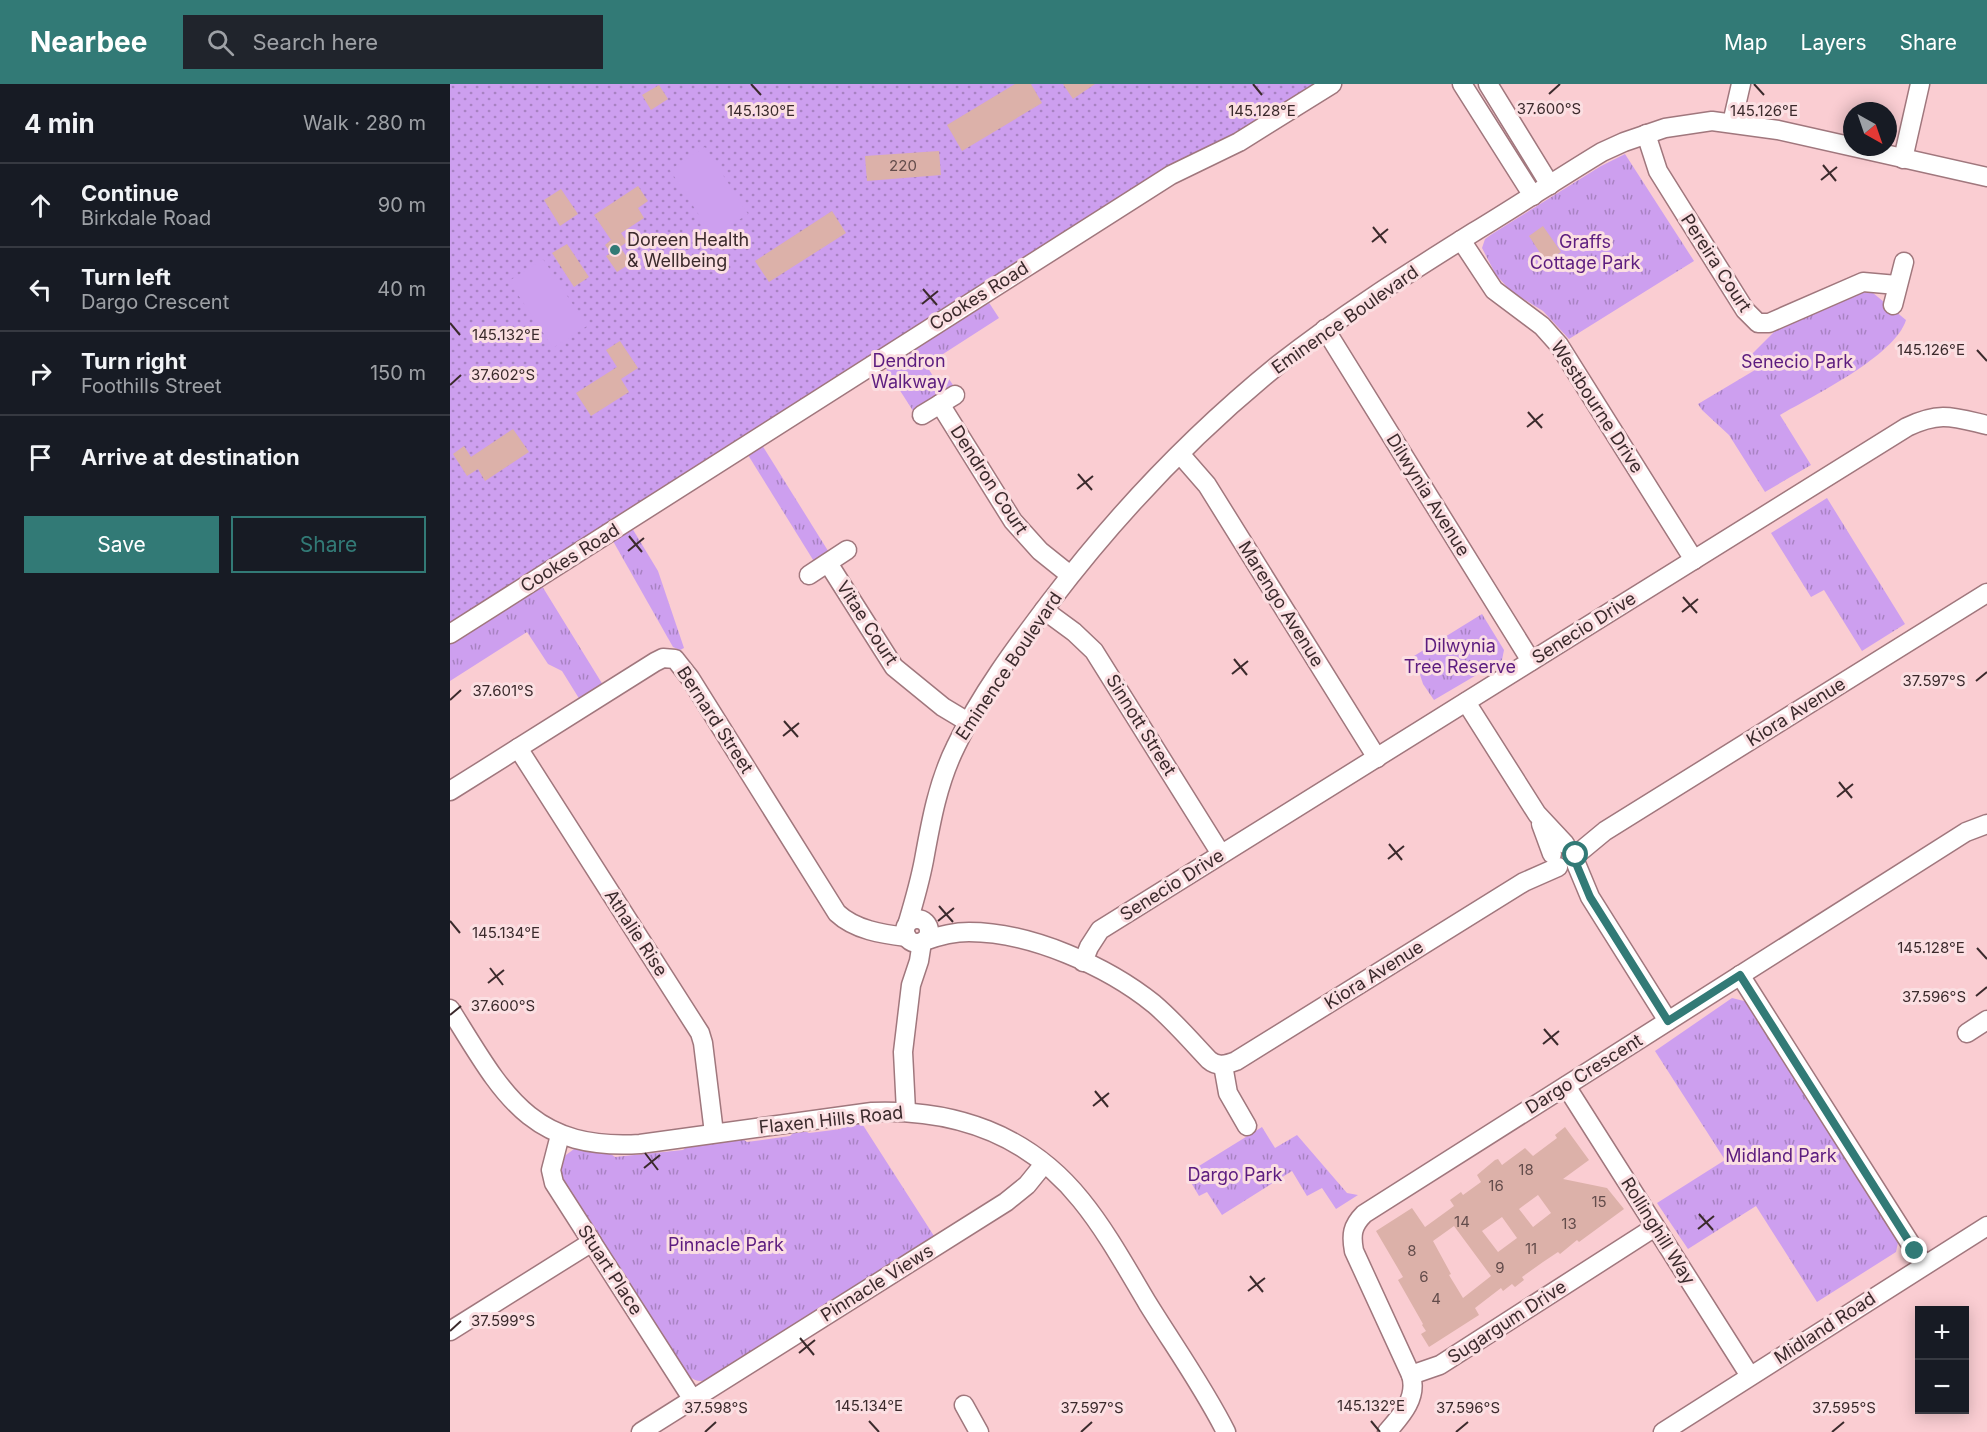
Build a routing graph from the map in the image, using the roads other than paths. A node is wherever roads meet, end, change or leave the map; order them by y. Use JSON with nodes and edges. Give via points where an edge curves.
{"nodes":[{"id":1,"x":1332,"y":84,"type":"edge"},
{"id":2,"x":1462,"y":84,"type":"edge"},
{"id":3,"x":1488,"y":84,"type":"edge"},
{"id":4,"x":1741,"y":84,"type":"edge"},
{"id":5,"x":1920,"y":84,"type":"edge"},
{"id":6,"x":1732,"y":123,"type":"junction"},
{"id":7,"x":1646,"y":134,"type":"junction"},
{"id":8,"x":1903,"y":159,"type":"junction"},
{"id":9,"x":1987,"y":177,"type":"edge"},
{"id":10,"x":1550,"y":185,"type":"junction"},
{"id":11,"x":1533,"y":196,"type":"junction"},
{"id":12,"x":1461,"y":240,"type":"junction"},
{"id":13,"x":1904,"y":262,"type":"dead end"},
{"id":14,"x":1897,"y":285,"type":"junction"},
{"id":15,"x":1893,"y":305,"type":"dead end"},
{"id":16,"x":1325,"y":329,"type":"junction"},
{"id":17,"x":922,"y":415,"type":"dead end"},
{"id":18,"x":1987,"y":425,"type":"edge"},
{"id":19,"x":1180,"y":454,"type":"junction"},
{"id":20,"x":847,"y":550,"type":"dead end"},
{"id":21,"x":1694,"y":560,"type":"junction"},
{"id":22,"x":828,"y":563,"type":"junction"},
{"id":23,"x":809,"y":574,"type":"dead end"},
{"id":24,"x":1070,"y":575,"type":"junction"},
{"id":25,"x":1987,"y":593,"type":"edge"},
{"id":26,"x":1044,"y":610,"type":"junction"},
{"id":27,"x":450,"y":634,"type":"edge"},
{"id":28,"x":1531,"y":661,"type":"junction"},
{"id":29,"x":1466,"y":702,"type":"junction"},
{"id":30,"x":968,"y":722,"type":"junction"},
{"id":31,"x":518,"y":748,"type":"junction"},
{"id":32,"x":1377,"y":758,"type":"junction"},
{"id":33,"x":450,"y":791,"type":"edge"},
{"id":34,"x":1987,"y":824,"type":"edge"},
{"id":35,"x":1221,"y":854,"type":"junction"},
{"id":36,"x":1564,"y":856,"type":"junction"},
{"id":37,"x":916,"y":931,"type":"junction"},
{"id":38,"x":1083,"y":962,"type":"junction"},
{"id":39,"x":1740,"y":975,"type":"junction"},
{"id":40,"x":450,"y":1010,"type":"edge"},
{"id":41,"x":1987,"y":1020,"type":"edge"},
{"id":42,"x":1668,"y":1021,"type":"junction"},
{"id":43,"x":1966,"y":1033,"type":"dead end"},
{"id":44,"x":1223,"y":1065,"type":"junction"},
{"id":45,"x":1566,"y":1086,"type":"junction"},
{"id":46,"x":900,"y":1111,"type":"junction"},
{"id":47,"x":1247,"y":1126,"type":"dead end"},
{"id":48,"x":714,"y":1133,"type":"junction"},
{"id":49,"x":560,"y":1135,"type":"junction"},
{"id":50,"x":1044,"y":1164,"type":"junction"},
{"id":51,"x":1987,"y":1226,"type":"edge"},
{"id":52,"x":1655,"y":1227,"type":"junction"},
{"id":53,"x":592,"y":1242,"type":"junction"},
{"id":54,"x":1924,"y":1265,"type":"junction"},
{"id":55,"x":450,"y":1331,"type":"edge"},
{"id":56,"x":1411,"y":1375,"type":"junction"},
{"id":57,"x":1750,"y":1376,"type":"junction"},
{"id":58,"x":693,"y":1400,"type":"junction"},
{"id":59,"x":964,"y":1405,"type":"dead end"},
{"id":60,"x":1682,"y":1427,"type":"edge"},
{"id":61,"x":641,"y":1432,"type":"edge"},
{"id":62,"x":979,"y":1432,"type":"edge"},
{"id":63,"x":1226,"y":1432,"type":"edge"},
{"id":64,"x":1388,"y":1432,"type":"edge"},
{"id":65,"x":1663,"y":1432,"type":"edge"}],
"edges":[{"from":1,"to":27,"type":"street","name":"Cookes Road","via":[[1239,142],[1171,175]]},
{"from":2,"to":11,"type":"street"},
{"from":3,"to":10,"type":"street"},
{"from":4,"to":6,"type":"street"},
{"from":5,"to":8,"type":"street"},
{"from":6,"to":7,"type":"street","name":"Eminence Boulevard","via":[[1691,123]]},
{"from":6,"to":8,"type":"street","name":"Eminence Boulevard"},
{"from":7,"to":10,"type":"street","name":"Eminence Boulevard","via":[[1602,152]]},
{"from":7,"to":14,"type":"street","name":"Pereira Court","via":[[1658,171],[1753,319],[1769,323],[1863,282]]},
{"from":8,"to":9,"type":"street","name":"Eminence Boulevard"},
{"from":10,"to":11,"type":"street","name":"Eminence Boulevard"},
{"from":11,"to":12,"type":"street","name":"Eminence Boulevard"},
{"from":12,"to":16,"type":"street","name":"Eminence Boulevard"},
{"from":12,"to":21,"type":"street","name":"Westbourne Drive","via":[[1494,290],[1536,321],[1559,345]]},
{"from":13,"to":14,"type":"street"},
{"from":14,"to":15,"type":"street"},
{"from":16,"to":19,"type":"street","name":"Eminence Boulevard","via":[[1253,386]]},
{"from":16,"to":28,"type":"street","name":"Dilwynia Avenue"},
{"from":17,"to":24,"type":"street","name":"Dendron Court","via":[[947,399],[1013,521],[1040,551]]},
{"from":18,"to":21,"type":"street","name":"Senecio Drive","via":[[1939,416],[1921,420]]},
{"from":19,"to":24,"type":"street","name":"Eminence Boulevard"},
{"from":19,"to":32,"type":"street","name":"Marengo Avenue","via":[[1207,485]]},
{"from":20,"to":22,"type":"street","name":"Vitae Court"},
{"from":21,"to":28,"type":"street","name":"Senecio Drive"},
{"from":22,"to":23,"type":"street","name":"Vitae Court"},
{"from":22,"to":30,"type":"street","name":"Vitae Court","via":[[894,667]]},
{"from":24,"to":26,"type":"street","name":"Eminence Boulevard"},
{"from":25,"to":36,"type":"street","name":"Kiora Avenue"},
{"from":26,"to":30,"type":"street","name":"Eminence Boulevard"},
{"from":26,"to":35,"type":"street","name":"Sinnott Street","via":[[1094,651]]},
{"from":28,"to":29,"type":"street","name":"Senecio Drive"},
{"from":29,"to":32,"type":"street","name":"Senecio Drive"},
{"from":29,"to":36,"type":"street"},
{"from":30,"to":37,"type":"street","name":"Eminence Boulevard","via":[[937,796],[924,862],[927,905]]},
{"from":31,"to":33,"type":"street","name":"Bernard Street"},
{"from":31,"to":37,"type":"street","name":"Bernard Street","via":[[655,662],[675,659],[832,906],[850,924],[888,935]]},
{"from":31,"to":48,"type":"street","name":"Athalie Rise","via":[[700,1033]]},
{"from":32,"to":35,"type":"street","name":"Senecio Drive"},
{"from":34,"to":39,"type":"street","name":"Dargo Crescent","via":[[1966,832]]},
{"from":35,"to":38,"type":"street","name":"Senecio Drive","via":[[1100,930]]},
{"from":36,"to":42,"type":"street"},
{"from":36,"to":44,"type":"street","name":"Kiora Avenue","via":[[1236,1061]]},
{"from":37,"to":38,"type":"street","via":[[941,924],[966,932],[1021,938]]},
{"from":37,"to":46,"type":"street","name":"Eminence Boulevard","via":[[919,961],[910,985],[903,1052],[894,1090]]},
{"from":38,"to":44,"type":"street","via":[[1132,988],[1172,1020],[1209,1060]]},
{"from":39,"to":42,"type":"street","name":"Dargo Crescent"},
{"from":39,"to":54,"type":"street"},
{"from":40,"to":49,"type":"street","name":"Flaxen Hills Road","via":[[513,1103]]},
{"from":41,"to":43,"type":"street"},
{"from":42,"to":45,"type":"street","name":"Dargo Crescent"},
{"from":44,"to":47,"type":"street","via":[[1228,1093]]},
{"from":45,"to":52,"type":"street","name":"Rollinghill Way"},
{"from":45,"to":56,"type":"street","name":"Dargo Crescent","via":[[1373,1208],[1353,1228],[1354,1251]]},
{"from":46,"to":48,"type":"street","name":"Flaxen Hills Road"},
{"from":46,"to":50,"type":"street","name":"Flaxen Hills Road","via":[[975,1125],[1006,1139]]},
{"from":48,"to":49,"type":"street","name":"Flaxen Hills Road","via":[[618,1145]]},
{"from":49,"to":53,"type":"street","name":"Stuart Place","via":[[552,1179]]},
{"from":50,"to":58,"type":"street","name":"Pinnacle Views","via":[[1006,1202]]},
{"from":50,"to":63,"type":"street","name":"Flaxen Hills Road","via":[[1094,1218]]},
{"from":51,"to":54,"type":"street","name":"Midland Road"},
{"from":52,"to":56,"type":"street","name":"Sugargum Drive","via":[[1440,1365]]},
{"from":52,"to":57,"type":"street","name":"Rollinghill Way"},
{"from":53,"to":55,"type":"street"},
{"from":53,"to":58,"type":"street","name":"Stuart Place"},
{"from":54,"to":57,"type":"street","name":"Midland Road"},
{"from":56,"to":64,"type":"street","via":[[1410,1401]]},
{"from":57,"to":60,"type":"street","name":"Midland Road"},
{"from":58,"to":61,"type":"street","name":"Pinnacle Views"},
{"from":59,"to":62,"type":"street"},
{"from":60,"to":65,"type":"street","name":"Midland Road"}]}
